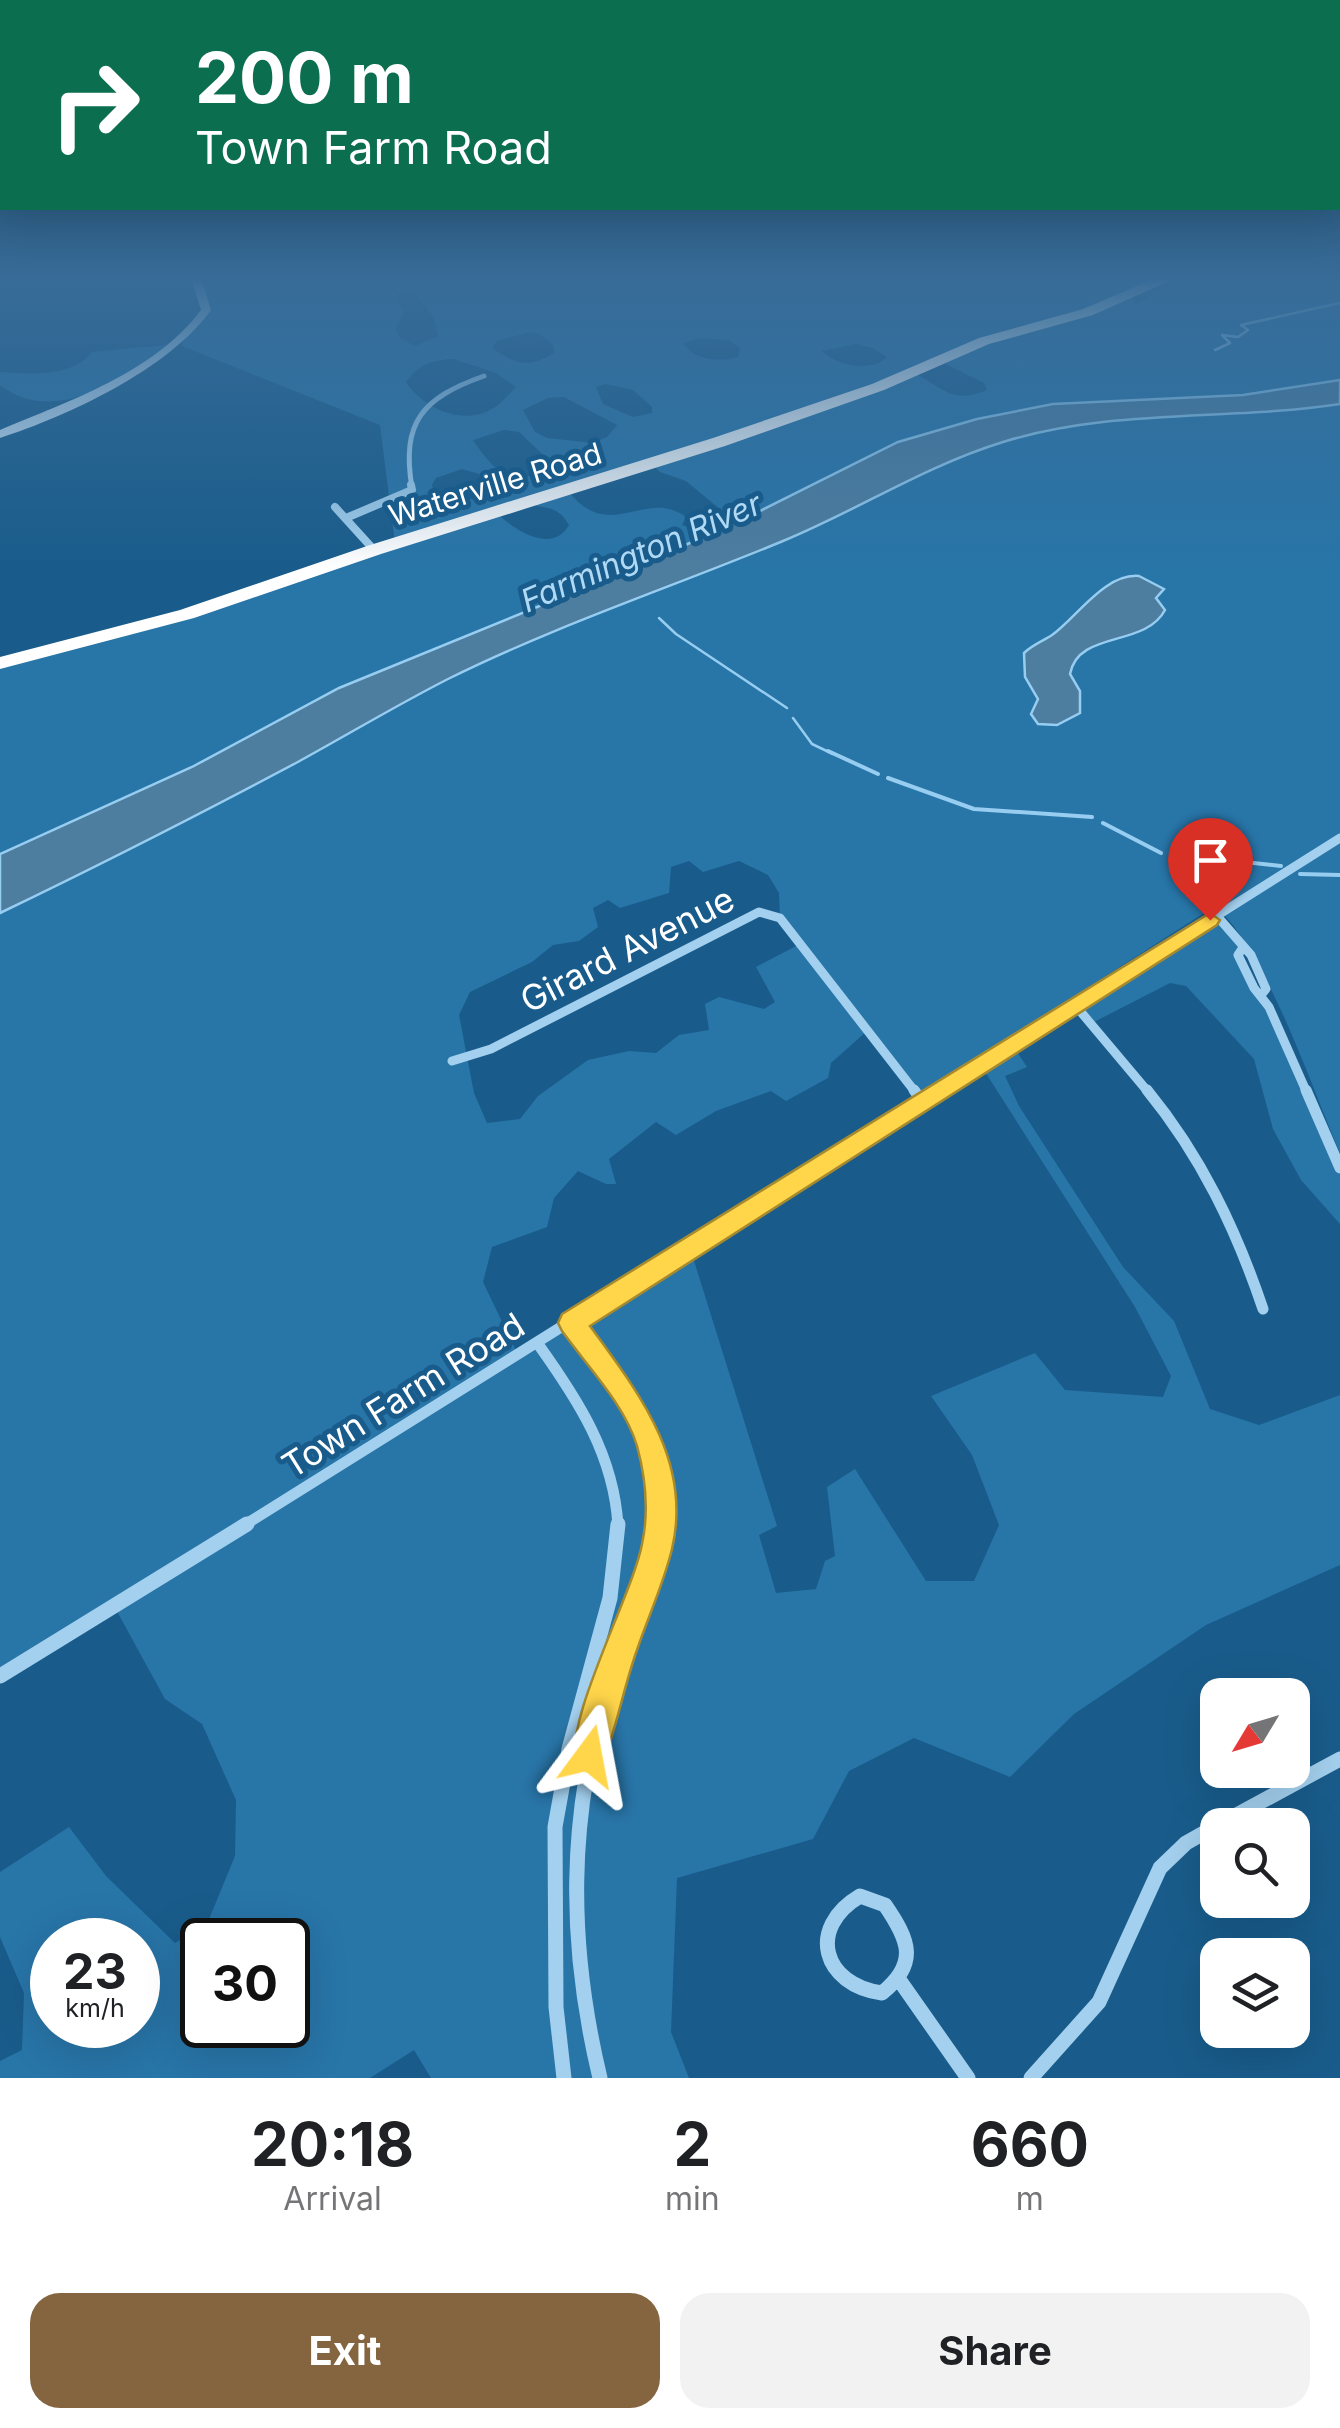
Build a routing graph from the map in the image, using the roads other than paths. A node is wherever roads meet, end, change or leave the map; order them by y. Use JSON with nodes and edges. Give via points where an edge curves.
{"nodes":[{"id":1,"x":126,"y":375,"type":"edge"},
{"id":2,"x":906,"y":375,"type":"edge"},
{"id":3,"x":484,"y":376,"type":"dead end"},
{"id":4,"x":0,"y":434,"type":"edge"},
{"id":5,"x":335,"y":507,"type":"dead end"},
{"id":6,"x":346,"y":518,"type":"junction"},
{"id":7,"x":374,"y":550,"type":"junction"},
{"id":8,"x":0,"y":662,"type":"edge"},
{"id":9,"x":1340,"y":838,"type":"edge"},
{"id":10,"x":1217,"y":916,"type":"junction"},
{"id":11,"x":1075,"y":1005,"type":"junction"},
{"id":12,"x":452,"y":1061,"type":"dead end"},
{"id":13,"x":922,"y":1101,"type":"junction"},
{"id":14,"x":1340,"y":1168,"type":"edge"},
{"id":15,"x":1263,"y":1310,"type":"dead end"},
{"id":16,"x":572,"y":1323,"type":"junction"},
{"id":17,"x":538,"y":1344,"type":"junction"},
{"id":18,"x":0,"y":1676,"type":"edge"},
{"id":19,"x":1340,"y":1758,"type":"edge"},
{"id":20,"x":1249,"y":1808,"type":"edge"},
{"id":21,"x":1200,"y":1835,"type":"edge"},
{"id":22,"x":900,"y":1981,"type":"junction"},
{"id":23,"x":564,"y":2078,"type":"edge"},
{"id":24,"x":600,"y":2078,"type":"edge"},
{"id":25,"x":968,"y":2078,"type":"edge"},
{"id":26,"x":1031,"y":2078,"type":"edge"}],
"edges":[{"from":1,"to":4,"type":"street"},
{"from":2,"to":7,"type":"highway","name":"Waterville Road"},
{"from":3,"to":6,"type":"street","via":[[436,400],[414,424],[407,443],[412,490]]},
{"from":5,"to":6,"type":"street"},
{"from":6,"to":7,"type":"street"},
{"from":7,"to":8,"type":"highway","name":"Waterville Road","via":[[186,614]]},
{"from":9,"to":10,"type":"street","name":"Town Farm Road"},
{"from":10,"to":11,"type":"street","name":"Town Farm Road"},
{"from":10,"to":14,"type":"street","via":[[1242,949],[1238,955]]},
{"from":11,"to":13,"type":"street","name":"Town Farm Road"},
{"from":11,"to":15,"type":"street","via":[[1183,1134],[1240,1240]]},
{"from":12,"to":13,"type":"street","name":"Girard Avenue","via":[[491,1049],[759,912],[780,918]]},
{"from":13,"to":16,"type":"street","name":"Town Farm Road"},
{"from":16,"to":17,"type":"street","name":"Town Farm Road"},
{"from":16,"to":24,"type":"street","via":[[638,1414],[662,1504],[651,1567],[594,1727],[575,1845],[578,1954]]},
{"from":17,"to":18,"type":"street","name":"Town Farm Road"},
{"from":17,"to":23,"type":"street","via":[[601,1444],[616,1494],[618,1543],[560,1784],[554,1917]]},
{"from":19,"to":20,"type":"street"},
{"from":21,"to":26,"type":"street","via":[[1160,1868],[1099,2002]]},
{"from":22,"to":22,"type":"street","via":[[907,1948],[885,1905],[860,1896],[838,1908],[827,1932],[840,1977],[867,1994]]},
{"from":22,"to":25,"type":"street"}]}
